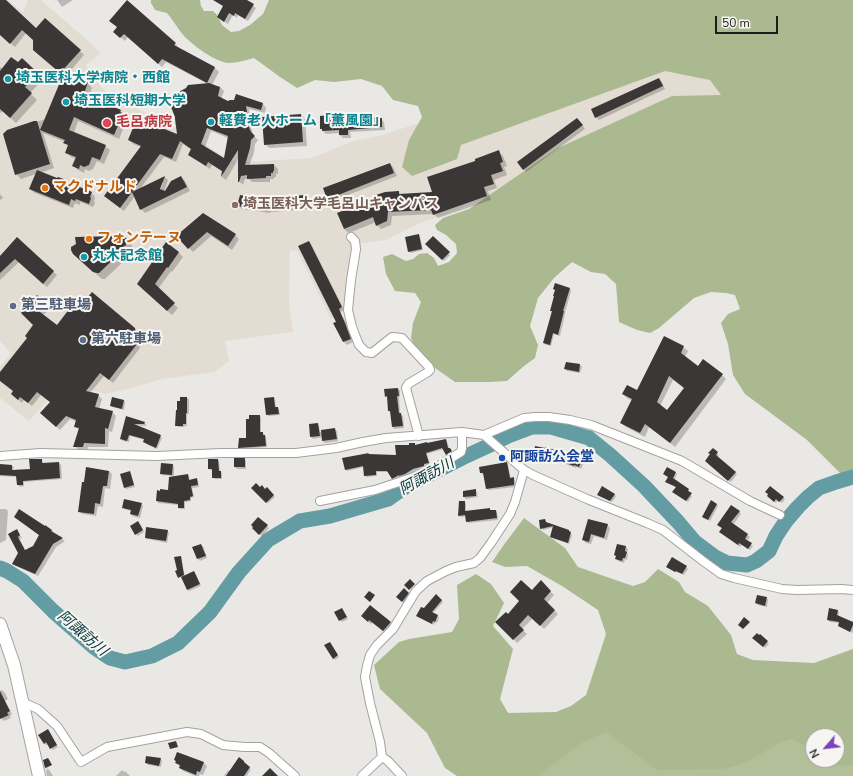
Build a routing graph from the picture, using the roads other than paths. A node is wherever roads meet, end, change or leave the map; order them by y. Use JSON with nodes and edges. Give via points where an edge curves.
{"nodes":[{"id":1,"x":351,"y":237,"type":"dead end"},
{"id":2,"x":462,"y":432,"type":"junction"},
{"id":3,"x":420,"y":436,"type":"junction"},
{"id":4,"x":487,"y":438,"type":"junction"},
{"id":5,"x":0,"y":456,"type":"edge"},
{"id":6,"x":524,"y":470,"type":"junction"},
{"id":7,"x":320,"y":501,"type":"dead end"},
{"id":8,"x":780,"y":515,"type":"dead end"},
{"id":9,"x":853,"y":590,"type":"edge"},
{"id":10,"x":0,"y":624,"type":"edge"},
{"id":11,"x":22,"y":702,"type":"junction"},
{"id":12,"x":382,"y":757,"type":"junction"},
{"id":13,"x":39,"y":776,"type":"edge"},
{"id":14,"x":295,"y":776,"type":"edge"},
{"id":15,"x":362,"y":776,"type":"edge"},
{"id":16,"x":402,"y":776,"type":"edge"}],
"edges":[{"from":1,"to":3,"type":"street","via":[[355,241],[356,249],[348,310],[360,345],[366,352],[372,353],[392,337],[402,338],[429,367],[428,372],[408,384],[406,388]]},
{"from":2,"to":3,"type":"street"},
{"from":2,"to":4,"type":"street"},
{"from":2,"to":7,"type":"street","via":[[460,452],[430,471],[375,490]]},
{"from":3,"to":5,"type":"street","via":[[386,438],[296,453],[157,456],[41,453]]},
{"from":4,"to":6,"type":"street"},
{"from":4,"to":8,"type":"street","via":[[524,418],[549,417],[591,425],[682,461],[750,501]]},
{"from":6,"to":9,"type":"street","via":[[663,530],[722,574],[782,589]]},
{"from":6,"to":12,"type":"street","via":[[510,514],[480,558],[474,563],[456,567],[427,581],[416,591],[393,629],[370,655],[365,677]]},
{"from":10,"to":11,"type":"street","via":[[14,665]]},
{"from":11,"to":13,"type":"street"},
{"from":11,"to":14,"type":"street","via":[[38,709],[57,726],[81,762],[107,747],[187,732],[201,734],[223,745],[260,747]]},
{"from":12,"to":15,"type":"street"},
{"from":12,"to":16,"type":"street"}]}
